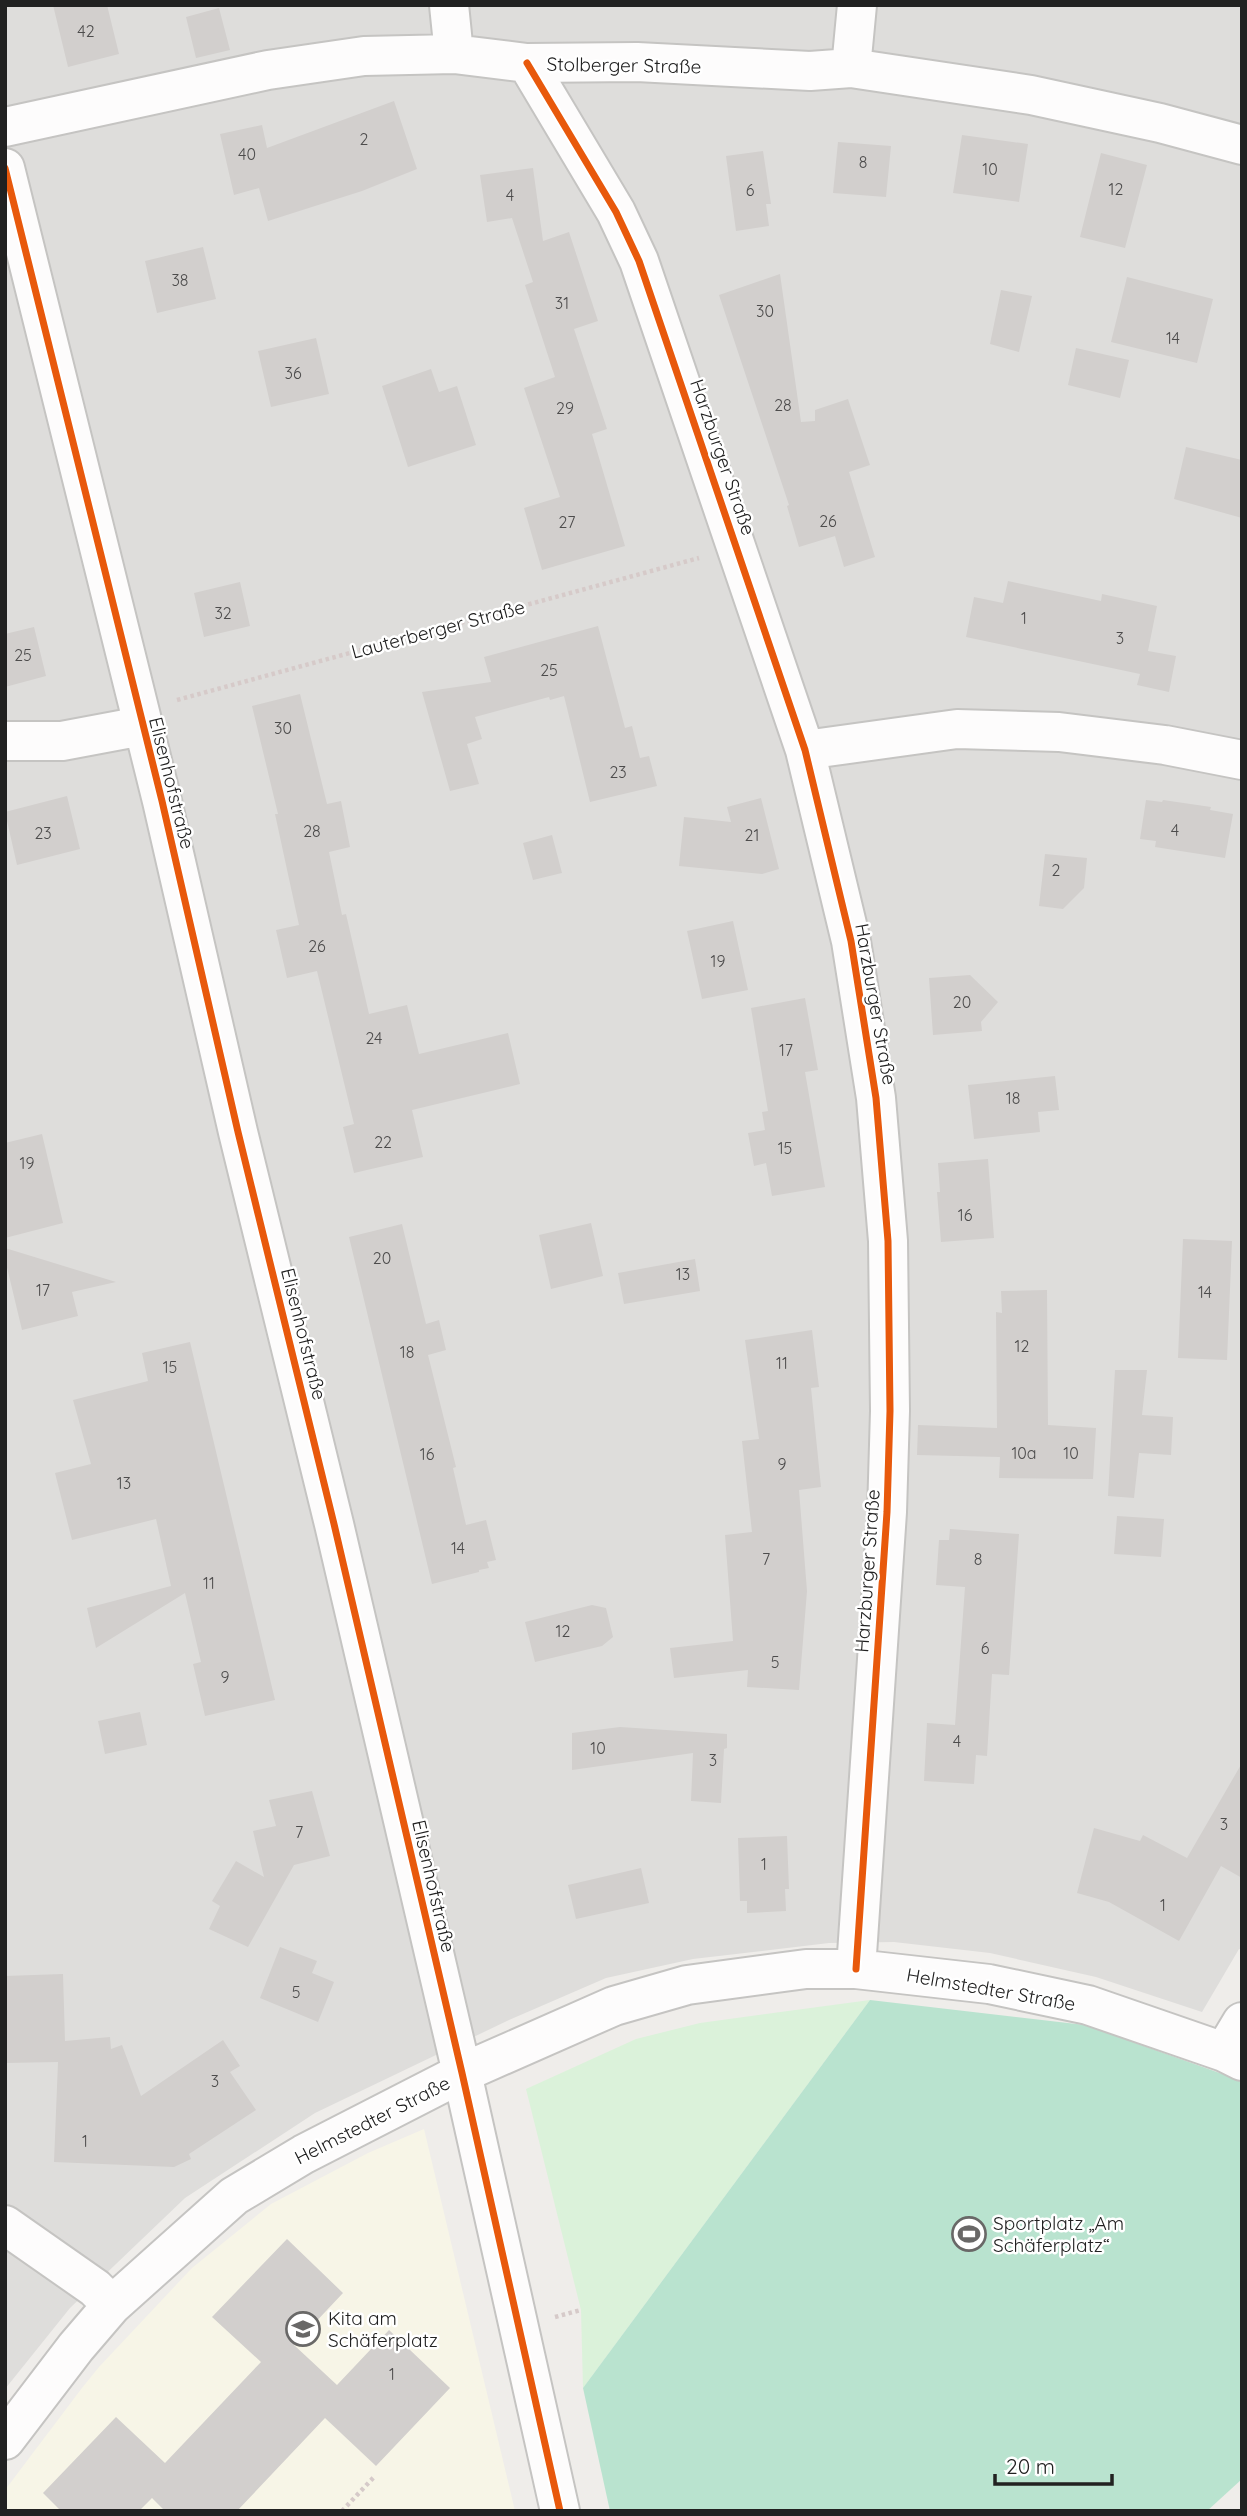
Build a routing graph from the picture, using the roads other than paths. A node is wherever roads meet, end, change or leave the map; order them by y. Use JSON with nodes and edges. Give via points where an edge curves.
{"nodes":[{"id":1,"x":449,"y":5,"type":"edge"},
{"id":2,"x":857,"y":5,"type":"edge"},
{"id":3,"x":454,"y":54,"type":"junction"},
{"id":4,"x":527,"y":64,"type":"junction"},
{"id":5,"x":851,"y":68,"type":"junction"},
{"id":6,"x":5,"y":127,"type":"edge"},
{"id":7,"x":1242,"y":145,"type":"edge"},
{"id":8,"x":5,"y":168,"type":"edge"},
{"id":9,"x":13,"y":232,"type":"edge"},
{"id":10,"x":140,"y":718,"type":"junction"},
{"id":11,"x":5,"y":741,"type":"edge"},
{"id":12,"x":805,"y":750,"type":"junction"},
{"id":13,"x":1242,"y":761,"type":"edge"},
{"id":14,"x":856,"y":1969,"type":"junction"},
{"id":15,"x":1236,"y":2045,"type":"edge"},
{"id":16,"x":462,"y":2073,"type":"junction"},
{"id":17,"x":5,"y":2225,"type":"edge"},
{"id":18,"x":112,"y":2305,"type":"junction"},
{"id":19,"x":5,"y":2440,"type":"edge"},
{"id":20,"x":560,"y":2511,"type":"edge"}],
"edges":[{"from":1,"to":3,"type":"street"},
{"from":2,"to":5,"type":"street"},
{"from":3,"to":4,"type":"street","name":"Stolberger Straße"},
{"from":3,"to":6,"type":"street","name":"Stolberger Straße","via":[[363,56],[268,70]]},
{"from":4,"to":5,"type":"street","name":"Stolberger Straße","via":[[636,62],[810,71]]},
{"from":4,"to":12,"type":"street","name":"Harzburger Straße","via":[[610,201],[639,261]]},
{"from":5,"to":7,"type":"street","name":"Stolberger Straße","via":[[1031,95]]},
{"from":8,"to":9,"type":"street","name":"Elisenhofstraße"},
{"from":9,"to":10,"type":"street","name":"Elisenhofstraße"},
{"from":10,"to":11,"type":"street","via":[[62,741]]},
{"from":10,"to":16,"type":"street","name":"Elisenhofstraße"},
{"from":12,"to":13,"type":"street","via":[[957,729],[1059,732],[1165,745]]},
{"from":12,"to":14,"type":"street","name":"Harzburger Straße","via":[[863,1014],[876,1098],[888,1241],[887,1512]]},
{"from":14,"to":15,"type":"street","name":"Helmstedter Straße","via":[[989,1984]]},
{"from":14,"to":16,"type":"street","name":"Helmstedter Straße","via":[[806,1969],[687,1985],[614,2006]]},
{"from":16,"to":18,"type":"street","name":"Helmstedter Straße","via":[[303,2154],[234,2196]]},
{"from":16,"to":20,"type":"street","name":"Elisenhofstraße"},
{"from":17,"to":18,"type":"street"},
{"from":18,"to":19,"type":"street","name":"Helmstedter Straße"}]}
